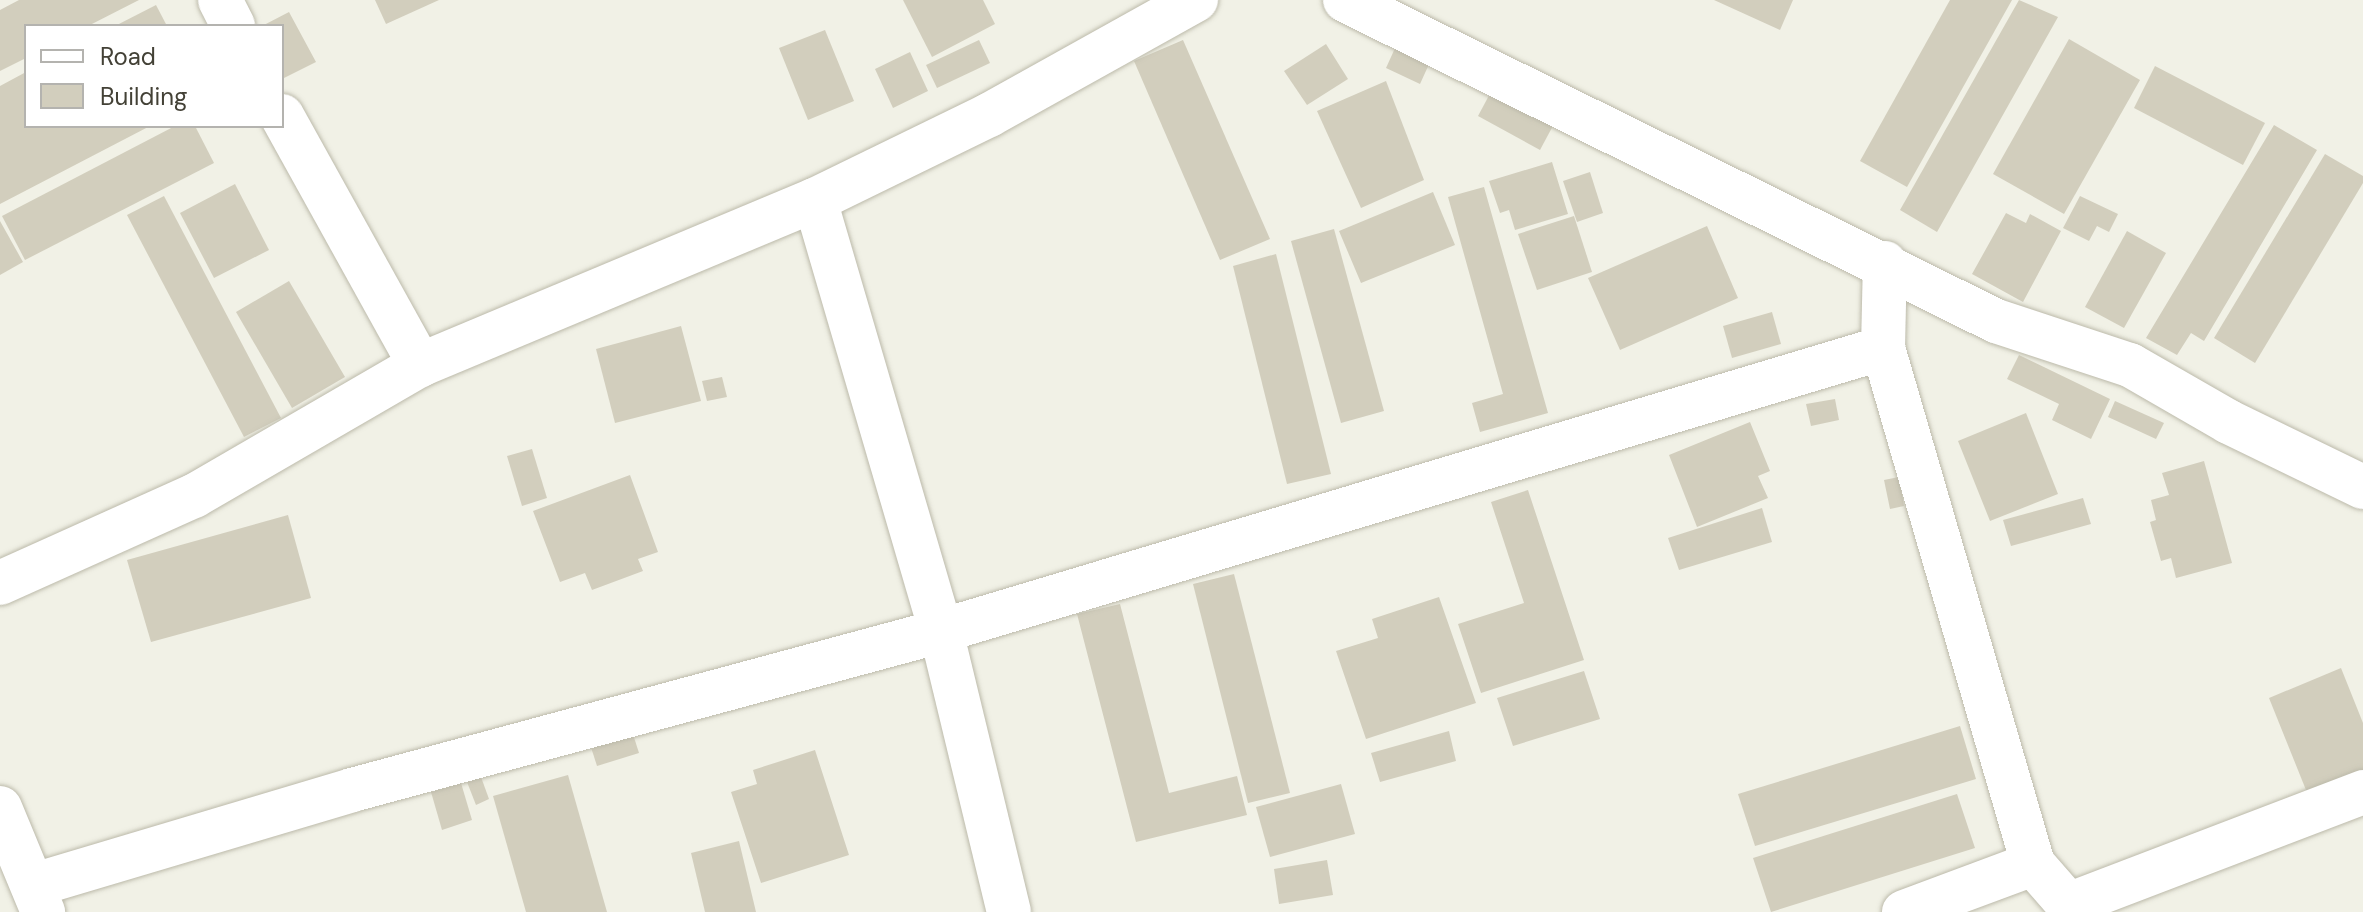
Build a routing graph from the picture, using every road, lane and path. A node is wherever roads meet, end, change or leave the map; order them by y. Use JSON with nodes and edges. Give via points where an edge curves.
{"nodes":[{"id":1,"x":220,"y":0,"type":"edge"},
{"id":2,"x":1196,"y":0,"type":"edge"},
{"id":3,"x":1345,"y":0,"type":"edge"},
{"id":4,"x":232,"y":24,"type":"edge"},
{"id":5,"x":284,"y":120,"type":"edge"},
{"id":6,"x":815,"y":200,"type":"junction"},
{"id":7,"x":1885,"y":263,"type":"junction"},
{"id":8,"x":1883,"y":348,"type":"junction"},
{"id":9,"x":420,"y":365,"type":"junction"},
{"id":10,"x":2363,"y":487,"type":"edge"},
{"id":11,"x":0,"y":583,"type":"edge"},
{"id":12,"x":941,"y":631,"type":"junction"},
{"id":13,"x":2363,"y":792,"type":"edge"},
{"id":14,"x":0,"y":808,"type":"edge"},
{"id":15,"x":2033,"y":864,"type":"junction"},
{"id":16,"x":38,"y":898,"type":"edge"},
{"id":17,"x":2074,"y":907,"type":"edge"},
{"id":18,"x":1009,"y":912,"type":"edge"},
{"id":19,"x":1904,"y":912,"type":"edge"}],
"edges":[{"from":1,"to":4,"type":"street"},
{"from":2,"to":6,"type":"street","via":[[989,115]]},
{"from":3,"to":7,"type":"street"},
{"from":5,"to":9,"type":"street"},
{"from":6,"to":9,"type":"street"},
{"from":6,"to":12,"type":"street"},
{"from":7,"to":8,"type":"street"},
{"from":7,"to":10,"type":"street","via":[[1996,321],[2130,365],[2229,422]]},
{"from":8,"to":12,"type":"street"},
{"from":8,"to":15,"type":"street"},
{"from":9,"to":11,"type":"street","via":[[194,496]]},
{"from":12,"to":16,"type":"street","via":[[352,790]]},
{"from":12,"to":18,"type":"street"},
{"from":13,"to":17,"type":"street"},
{"from":14,"to":16,"type":"street"},
{"from":15,"to":17,"type":"street"},
{"from":15,"to":19,"type":"street"}]}
